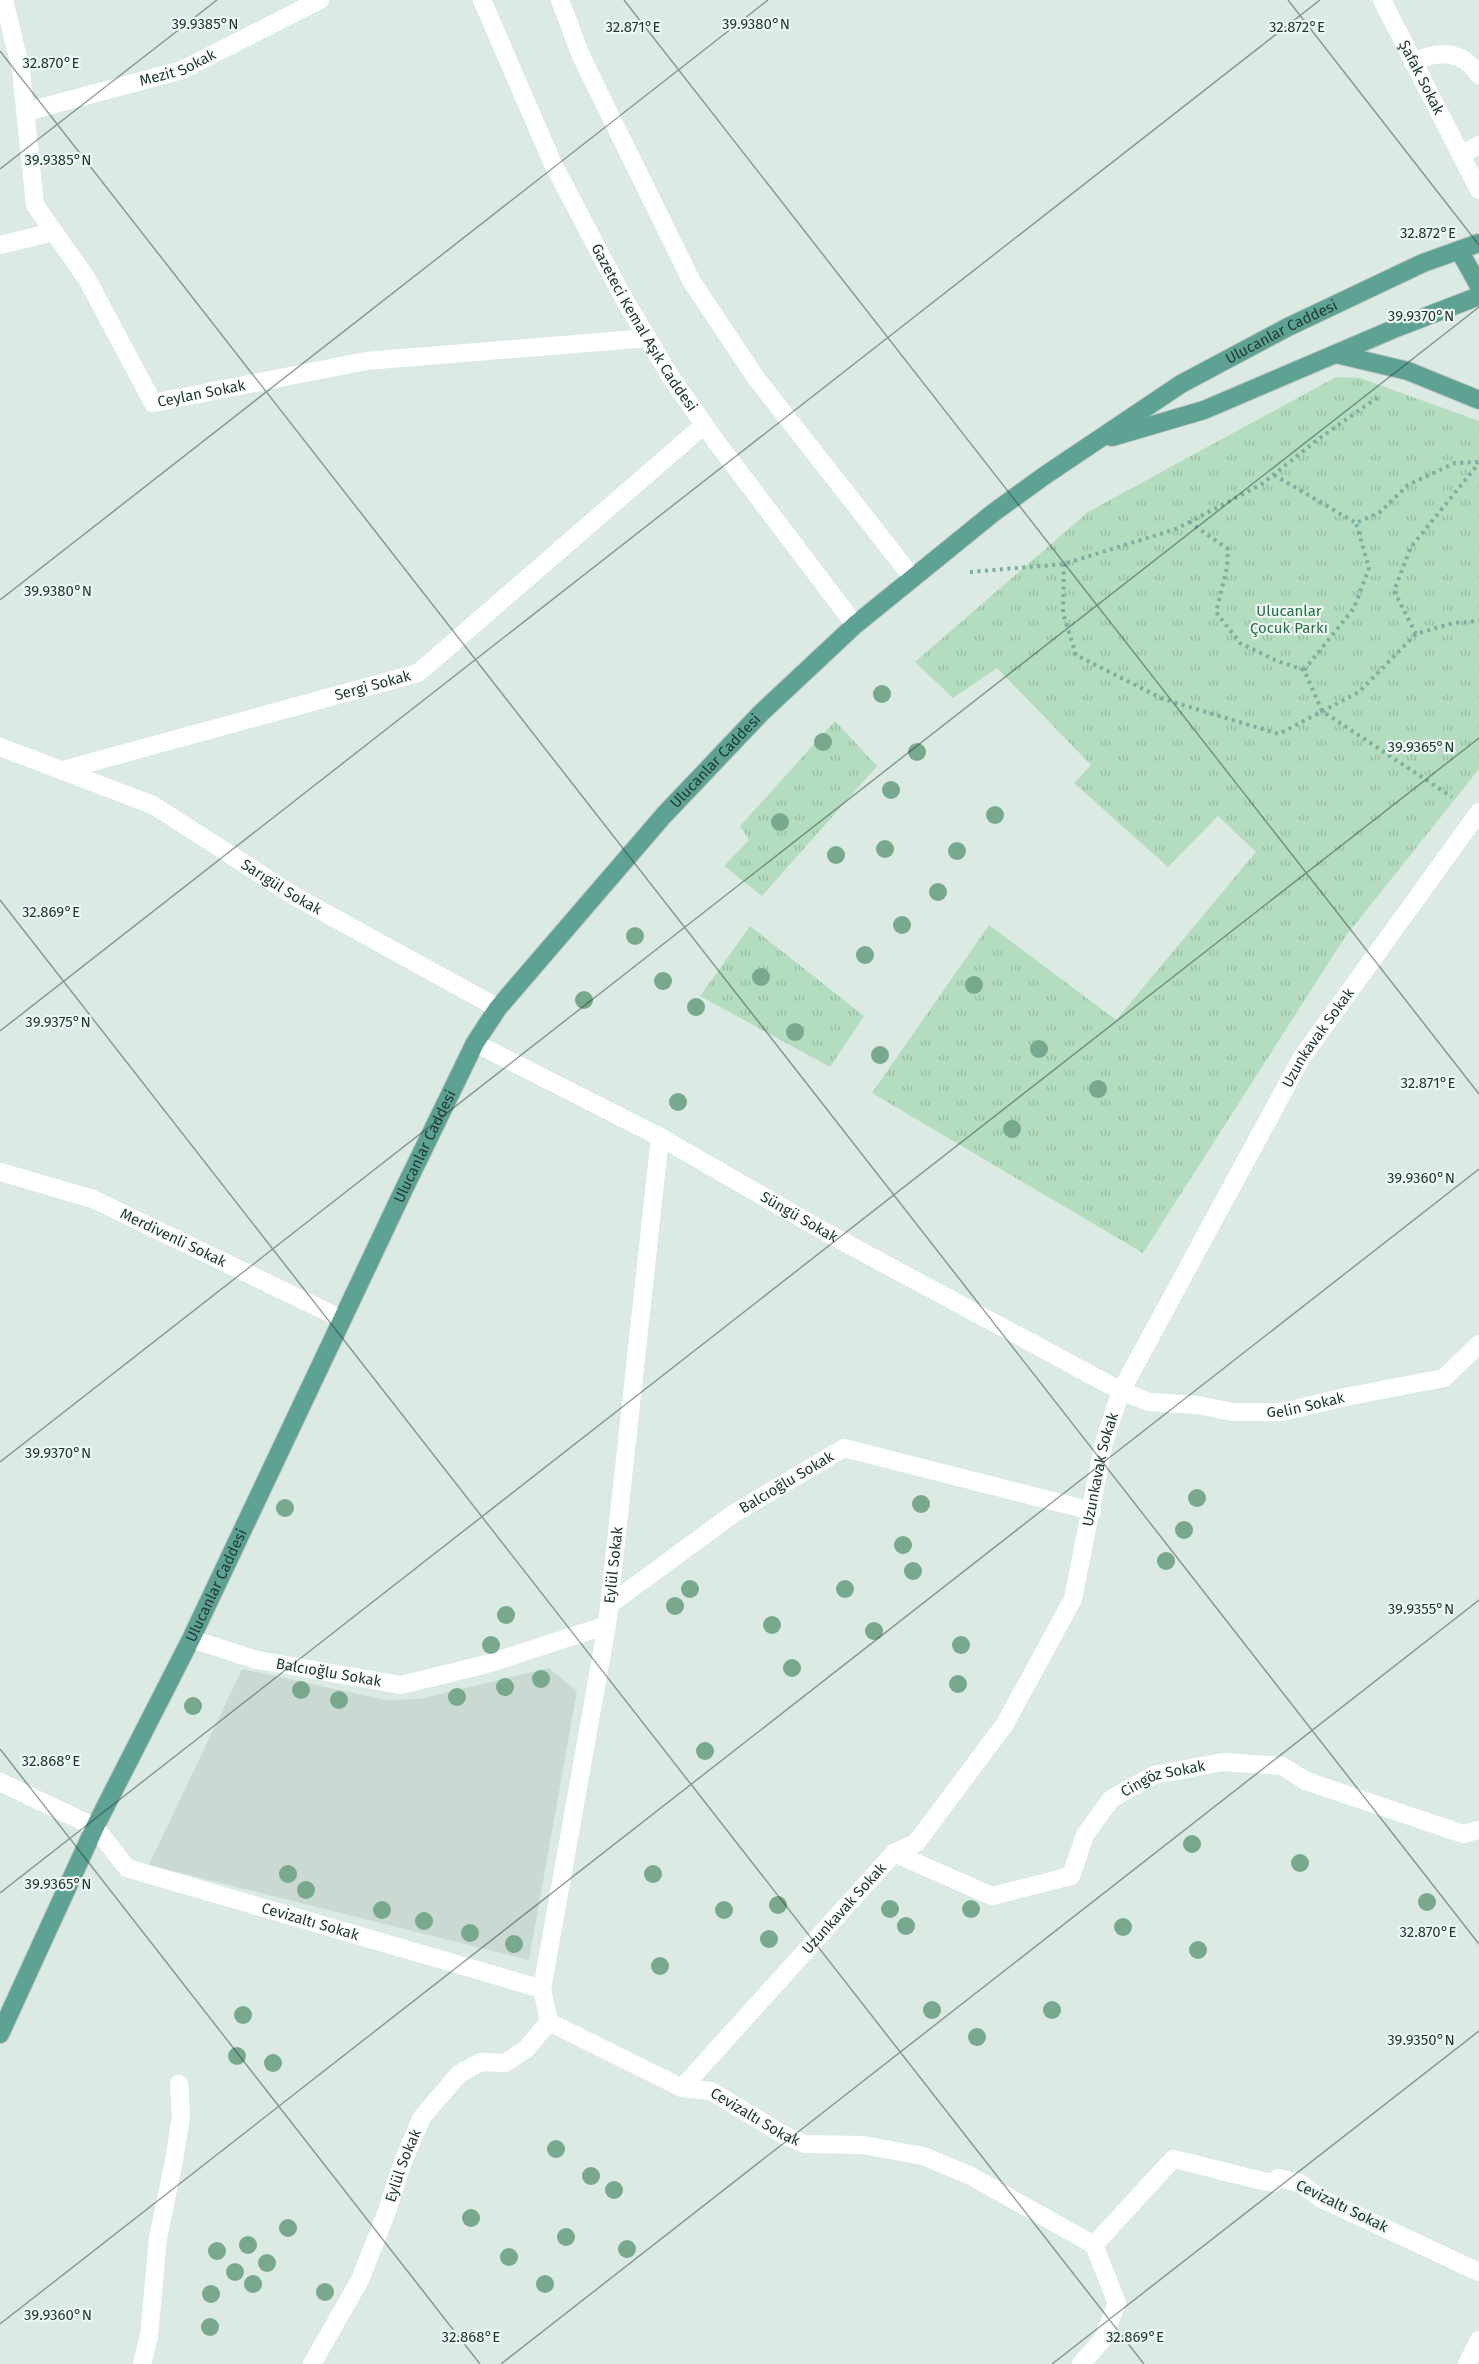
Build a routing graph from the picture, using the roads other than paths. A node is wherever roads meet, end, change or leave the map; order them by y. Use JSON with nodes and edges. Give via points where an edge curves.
{"nodes":[{"id":1,"x":4,"y":0,"type":"edge"},
{"id":2,"x":320,"y":0,"type":"edge"},
{"id":3,"x":482,"y":0,"type":"edge"},
{"id":4,"x":560,"y":0,"type":"edge"},
{"id":5,"x":1382,"y":0,"type":"edge"},
{"id":6,"x":1413,"y":62,"type":"junction"},
{"id":7,"x":1479,"y":75,"type":"edge"},
{"id":8,"x":25,"y":112,"type":"junction"},
{"id":9,"x":1479,"y":145,"type":"edge"},
{"id":10,"x":1461,"y":155,"type":"junction"},
{"id":11,"x":1479,"y":190,"type":"edge"},
{"id":12,"x":54,"y":231,"type":"junction"},
{"id":13,"x":1479,"y":243,"type":"edge"},
{"id":14,"x":0,"y":245,"type":"edge"},
{"id":15,"x":1459,"y":250,"type":"junction"},
{"id":16,"x":1479,"y":286,"type":"edge"},
{"id":17,"x":1479,"y":296,"type":"edge"},
{"id":18,"x":648,"y":338,"type":"junction"},
{"id":19,"x":1336,"y":354,"type":"junction"},
{"id":20,"x":1479,"y":400,"type":"edge"},
{"id":21,"x":704,"y":425,"type":"junction"},
{"id":22,"x":1096,"y":442,"type":"junction"},
{"id":23,"x":912,"y":577,"type":"junction"},
{"id":24,"x":855,"y":625,"type":"junction"},
{"id":25,"x":0,"y":747,"type":"edge"},
{"id":26,"x":63,"y":770,"type":"junction"},
{"id":27,"x":1478,"y":813,"type":"edge"},
{"id":28,"x":498,"y":1008,"type":"junction"},
{"id":29,"x":475,"y":1043,"type":"junction"},
{"id":30,"x":660,"y":1137,"type":"junction"},
{"id":31,"x":0,"y":1172,"type":"edge"},
{"id":32,"x":342,"y":1319,"type":"junction"},
{"id":33,"x":1479,"y":1344,"type":"edge"},
{"id":34,"x":1121,"y":1391,"type":"junction"},
{"id":35,"x":1092,"y":1511,"type":"junction"},
{"id":36,"x":609,"y":1605,"type":"junction"},
{"id":37,"x":607,"y":1625,"type":"junction"},
{"id":38,"x":191,"y":1639,"type":"junction"},
{"id":39,"x":0,"y":1782,"type":"edge"},
{"id":40,"x":95,"y":1827,"type":"junction"},
{"id":41,"x":1479,"y":1830,"type":"edge"},
{"id":42,"x":894,"y":1853,"type":"junction"},
{"id":43,"x":542,"y":1989,"type":"junction"},
{"id":44,"x":549,"y":2022,"type":"junction"},
{"id":45,"x":0,"y":2034,"type":"edge"},
{"id":46,"x":179,"y":2084,"type":"dead end"},
{"id":47,"x":682,"y":2088,"type":"junction"},
{"id":48,"x":1094,"y":2246,"type":"junction"},
{"id":49,"x":1479,"y":2272,"type":"edge"},
{"id":50,"x":1479,"y":2340,"type":"edge"},
{"id":51,"x":142,"y":2364,"type":"edge"},
{"id":52,"x":312,"y":2364,"type":"edge"},
{"id":53,"x":1081,"y":2364,"type":"edge"},
{"id":54,"x":1467,"y":2364,"type":"edge"}],
"edges":[{"from":1,"to":8,"type":"street","name":"Ceylan Sokak","via":[[21,70]]},
{"from":2,"to":8,"type":"street","name":"Mezit Sokak","via":[[182,70]]},
{"from":3,"to":18,"type":"street","name":"Gazeteci Kemal Aşık Caddesi","via":[[553,164]]},
{"from":4,"to":23,"type":"street","via":[[581,56],[692,282],[756,378]]},
{"from":5,"to":6,"type":"street","name":"Şafak Sokak"},
{"from":6,"to":7,"type":"street","via":[[1444,54],[1465,59]]},
{"from":6,"to":10,"type":"street","name":"Şafak Sokak"},
{"from":8,"to":12,"type":"street","name":"Ceylan Sokak","via":[[35,205]]},
{"from":9,"to":10,"type":"street"},
{"from":10,"to":11,"type":"street","name":"Şafak Sokak"},
{"from":12,"to":14,"type":"street"},
{"from":12,"to":18,"type":"street","name":"Ceylan Sokak","via":[[87,279],[153,403],[366,361]]},
{"from":13,"to":15,"type":"main road","name":"Ulucanlar Caddesi"},
{"from":15,"to":16,"type":"main road"},
{"from":15,"to":22,"type":"main road","name":"Ulucanlar Caddesi","via":[[1288,327],[1181,384]]},
{"from":17,"to":19,"type":"main road","name":"Ulucanlar Caddesi"},
{"from":18,"to":21,"type":"street","name":"Gazeteci Kemal Aşık Caddesi"},
{"from":19,"to":20,"type":"main road","via":[[1408,371]]},
{"from":19,"to":22,"type":"main road","name":"Ulucanlar Caddesi","via":[[1204,410]]},
{"from":21,"to":24,"type":"street","name":"Gazeteci Kemal Aşık Caddesi"},
{"from":21,"to":26,"type":"street","name":"Sergi Sokak","via":[[418,673]]},
{"from":22,"to":23,"type":"main road","name":"Ulucanlar Caddesi","via":[[1002,507]]},
{"from":23,"to":24,"type":"main road","name":"Ulucanlar Caddesi"},
{"from":24,"to":28,"type":"main road","name":"Ulucanlar Caddesi","via":[[761,713],[664,815]]},
{"from":25,"to":26,"type":"street"},
{"from":26,"to":28,"type":"street","name":"Sarıgül Sokak","via":[[153,805],[296,897]]},
{"from":27,"to":34,"type":"street","name":"Uzunkavak Sokak","via":[[1302,1057]]},
{"from":28,"to":29,"type":"main road","name":"Ulucanlar Caddesi"},
{"from":29,"to":30,"type":"street","name":"Süngü Sokak"},
{"from":29,"to":32,"type":"main road","name":"Ulucanlar Caddesi"},
{"from":30,"to":34,"type":"street","name":"Süngü Sokak","via":[[827,1233]]},
{"from":30,"to":36,"type":"street","name":"Eylül Sokak"},
{"from":31,"to":32,"type":"street","name":"Merdivenli Sokak","via":[[93,1198]]},
{"from":32,"to":38,"type":"main road","name":"Ulucanlar Caddesi"},
{"from":33,"to":34,"type":"street","name":"Gelin Sokak","via":[[1444,1378],[1282,1413],[1233,1412],[1149,1402]]},
{"from":34,"to":35,"type":"street","name":"Uzunkavak Sokak","via":[[1104,1442]]},
{"from":35,"to":36,"type":"street","name":"Balcıoğlu Sokak","via":[[843,1448],[733,1514]]},
{"from":35,"to":42,"type":"street","name":"Uzunkavak Sokak","via":[[1073,1599],[1005,1724],[916,1843]]},
{"from":36,"to":37,"type":"street","name":"Eylül Sokak"},
{"from":37,"to":38,"type":"street","name":"Balcıoğlu Sokak","via":[[487,1664],[401,1685],[257,1660]]},
{"from":37,"to":43,"type":"street","name":"Eylül Sokak"},
{"from":38,"to":40,"type":"main road","name":"Ulucanlar Caddesi"},
{"from":39,"to":40,"type":"street"},
{"from":40,"to":43,"type":"street","name":"Cevizaltı Sokak","via":[[127,1868]]},
{"from":40,"to":45,"type":"main road","name":"Ulucanlar Caddesi"},
{"from":41,"to":42,"type":"street","name":"Cingöz Sokak","via":[[1463,1834],[1306,1782],[1282,1766],[1223,1762],[1154,1775],[1111,1799],[1085,1835],[1071,1876],[992,1896]]},
{"from":42,"to":47,"type":"street","name":"Uzunkavak Sokak"},
{"from":43,"to":44,"type":"street"},
{"from":44,"to":47,"type":"street","name":"Cevizaltı Sokak"},
{"from":44,"to":52,"type":"street","name":"Eylül Sokak","via":[[526,2049],[505,2062],[481,2062],[459,2074],[422,2117],[360,2280]]},
{"from":46,"to":51,"type":"street","via":[[181,2116],[158,2238],[149,2336]]},
{"from":47,"to":48,"type":"street","name":"Cevizaltı Sokak","via":[[711,2091],[805,2144],[863,2145],[923,2156],[971,2176]]},
{"from":48,"to":49,"type":"street","name":"Cevizaltı Sokak","via":[[1173,2159],[1251,2179],[1274,2183],[1278,2178],[1300,2183],[1320,2198]]},
{"from":48,"to":53,"type":"street","via":[[1117,2303],[1103,2339]]},
{"from":50,"to":54,"type":"street"}]}
